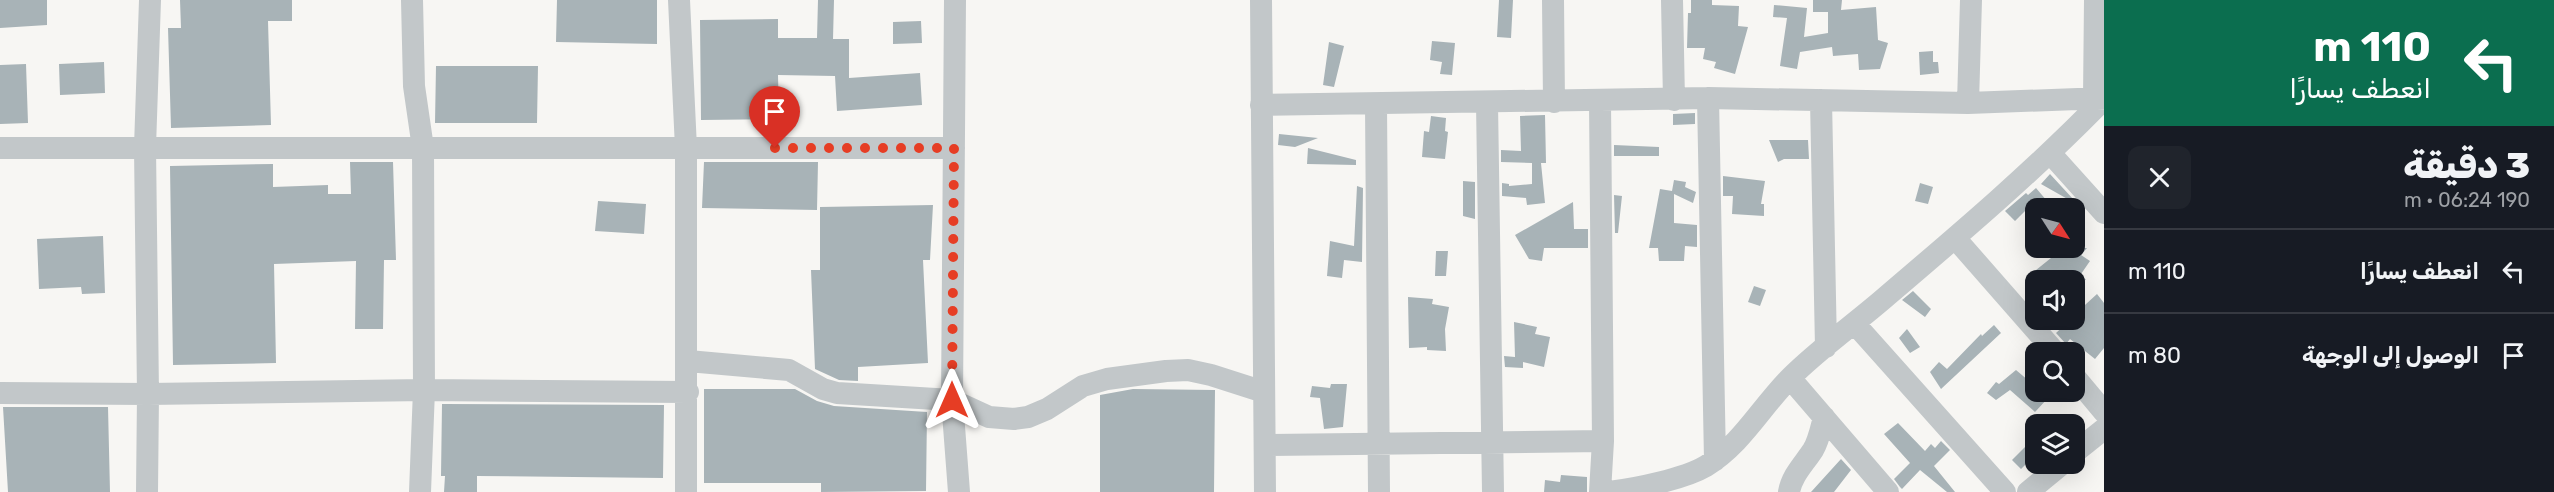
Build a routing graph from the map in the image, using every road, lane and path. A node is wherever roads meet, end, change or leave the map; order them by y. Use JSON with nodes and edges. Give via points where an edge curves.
{"nodes":[{"id":1,"x":150,"y":0,"type":"edge"},
{"id":2,"x":412,"y":0,"type":"edge"},
{"id":3,"x":680,"y":0,"type":"edge"},
{"id":4,"x":955,"y":0,"type":"edge"},
{"id":5,"x":1261,"y":0,"type":"edge"},
{"id":6,"x":1553,"y":0,"type":"edge"},
{"id":7,"x":1672,"y":0,"type":"edge"},
{"id":8,"x":1971,"y":0,"type":"edge"},
{"id":9,"x":2095,"y":0,"type":"edge"},
{"id":10,"x":1708,"y":98,"type":"junction"},
{"id":11,"x":2101,"y":98,"type":"edge"},
{"id":12,"x":1674,"y":100,"type":"junction"},
{"id":13,"x":1821,"y":100,"type":"junction"},
{"id":14,"x":1600,"y":101,"type":"junction"},
{"id":15,"x":1554,"y":102,"type":"junction"},
{"id":16,"x":1487,"y":103,"type":"junction"},
{"id":17,"x":1968,"y":104,"type":"junction"},
{"id":18,"x":1261,"y":105,"type":"junction"},
{"id":19,"x":1376,"y":105,"type":"junction"},
{"id":20,"x":145,"y":147,"type":"junction"},
{"id":21,"x":423,"y":147,"type":"junction"},
{"id":22,"x":0,"y":148,"type":"edge"},
{"id":23,"x":686,"y":148,"type":"junction"},
{"id":24,"x":954,"y":148,"type":"junction"},
{"id":25,"x":2050,"y":154,"type":"junction"},
{"id":26,"x":2104,"y":213,"type":"edge"},
{"id":27,"x":1955,"y":238,"type":"junction"},
{"id":28,"x":1855,"y":324,"type":"junction"},
{"id":29,"x":2046,"y":342,"type":"edge"},
{"id":30,"x":1826,"y":347,"type":"junction"},
{"id":31,"x":688,"y":361,"type":"junction"},
{"id":32,"x":1790,"y":378,"type":"junction"},
{"id":33,"x":2085,"y":389,"type":"edge"},
{"id":34,"x":424,"y":390,"type":"junction"},
{"id":35,"x":688,"y":392,"type":"junction"},
{"id":36,"x":1264,"y":392,"type":"junction"},
{"id":37,"x":0,"y":393,"type":"edge"},
{"id":38,"x":148,"y":394,"type":"junction"},
{"id":39,"x":952,"y":400,"type":"junction"},
{"id":40,"x":2104,"y":412,"type":"edge"},
{"id":41,"x":1824,"y":417,"type":"junction"},
{"id":42,"x":2104,"y":429,"type":"edge"},
{"id":43,"x":1492,"y":441,"type":"junction"},
{"id":44,"x":1603,"y":441,"type":"junction"},
{"id":45,"x":2085,"y":444,"type":"edge"},
{"id":46,"x":1265,"y":445,"type":"junction"},
{"id":47,"x":1380,"y":445,"type":"junction"},
{"id":48,"x":1715,"y":460,"type":"junction"},
{"id":49,"x":2050,"y":474,"type":"edge"},
{"id":50,"x":147,"y":492,"type":"edge"},
{"id":51,"x":420,"y":492,"type":"edge"},
{"id":52,"x":686,"y":492,"type":"edge"},
{"id":53,"x":959,"y":492,"type":"edge"},
{"id":54,"x":1265,"y":492,"type":"edge"},
{"id":55,"x":1379,"y":492,"type":"edge"},
{"id":56,"x":1493,"y":492,"type":"edge"},
{"id":57,"x":1600,"y":492,"type":"edge"},
{"id":58,"x":1609,"y":492,"type":"edge"},
{"id":59,"x":1789,"y":492,"type":"edge"},
{"id":60,"x":1888,"y":492,"type":"edge"},
{"id":61,"x":2005,"y":492,"type":"edge"},
{"id":62,"x":2028,"y":492,"type":"edge"}],
"edges":[{"from":1,"to":20,"type":"street"},
{"from":2,"to":21,"type":"street","via":[[414,86]]},
{"from":3,"to":23,"type":"street"},
{"from":4,"to":24,"type":"street"},
{"from":5,"to":18,"type":"street"},
{"from":6,"to":15,"type":"street"},
{"from":7,"to":12,"type":"street"},
{"from":8,"to":17,"type":"street"},
{"from":9,"to":11,"type":"street"},
{"from":10,"to":12,"type":"street"},
{"from":10,"to":13,"type":"street"},
{"from":10,"to":48,"type":"street"},
{"from":11,"to":17,"type":"street"},
{"from":11,"to":25,"type":"street"},
{"from":12,"to":14,"type":"street"},
{"from":13,"to":17,"type":"street"},
{"from":13,"to":30,"type":"street"},
{"from":14,"to":15,"type":"street"},
{"from":14,"to":44,"type":"street"},
{"from":15,"to":16,"type":"street"},
{"from":16,"to":19,"type":"street"},
{"from":16,"to":43,"type":"street"},
{"from":18,"to":19,"type":"street"},
{"from":18,"to":36,"type":"street"},
{"from":19,"to":47,"type":"street"},
{"from":20,"to":21,"type":"street"},
{"from":20,"to":22,"type":"street"},
{"from":20,"to":38,"type":"street"},
{"from":21,"to":23,"type":"street"},
{"from":21,"to":34,"type":"street"},
{"from":23,"to":24,"type":"street"},
{"from":23,"to":31,"type":"street"},
{"from":24,"to":39,"type":"street"},
{"from":25,"to":26,"type":"street"},
{"from":25,"to":27,"type":"street"},
{"from":27,"to":28,"type":"street"},
{"from":27,"to":29,"type":"street"},
{"from":28,"to":30,"type":"street"},
{"from":28,"to":61,"type":"street"},
{"from":30,"to":32,"type":"street"},
{"from":31,"to":35,"type":"street"},
{"from":31,"to":39,"type":"street","via":[[789,370],[837,393]]},
{"from":32,"to":41,"type":"street"},
{"from":32,"to":48,"type":"street","via":[[1743,435]]},
{"from":33,"to":40,"type":"street"},
{"from":34,"to":35,"type":"street"},
{"from":34,"to":38,"type":"street"},
{"from":34,"to":51,"type":"street"},
{"from":35,"to":52,"type":"street"},
{"from":36,"to":39,"type":"street","via":[[1188,370],[1107,379],[1083,386],[1047,409],[1014,419],[989,417]]},
{"from":36,"to":46,"type":"street"},
{"from":37,"to":38,"type":"street"},
{"from":38,"to":50,"type":"street"},
{"from":39,"to":53,"type":"street"},
{"from":41,"to":59,"type":"street","via":[[1819,439]]},
{"from":41,"to":60,"type":"street"},
{"from":42,"to":45,"type":"street"},
{"from":43,"to":44,"type":"street"},
{"from":43,"to":47,"type":"street"},
{"from":43,"to":56,"type":"street"},
{"from":44,"to":57,"type":"street"},
{"from":46,"to":47,"type":"street"},
{"from":46,"to":54,"type":"street"},
{"from":47,"to":55,"type":"street"},
{"from":48,"to":58,"type":"street","via":[[1694,471]]},
{"from":49,"to":62,"type":"street"}]}
